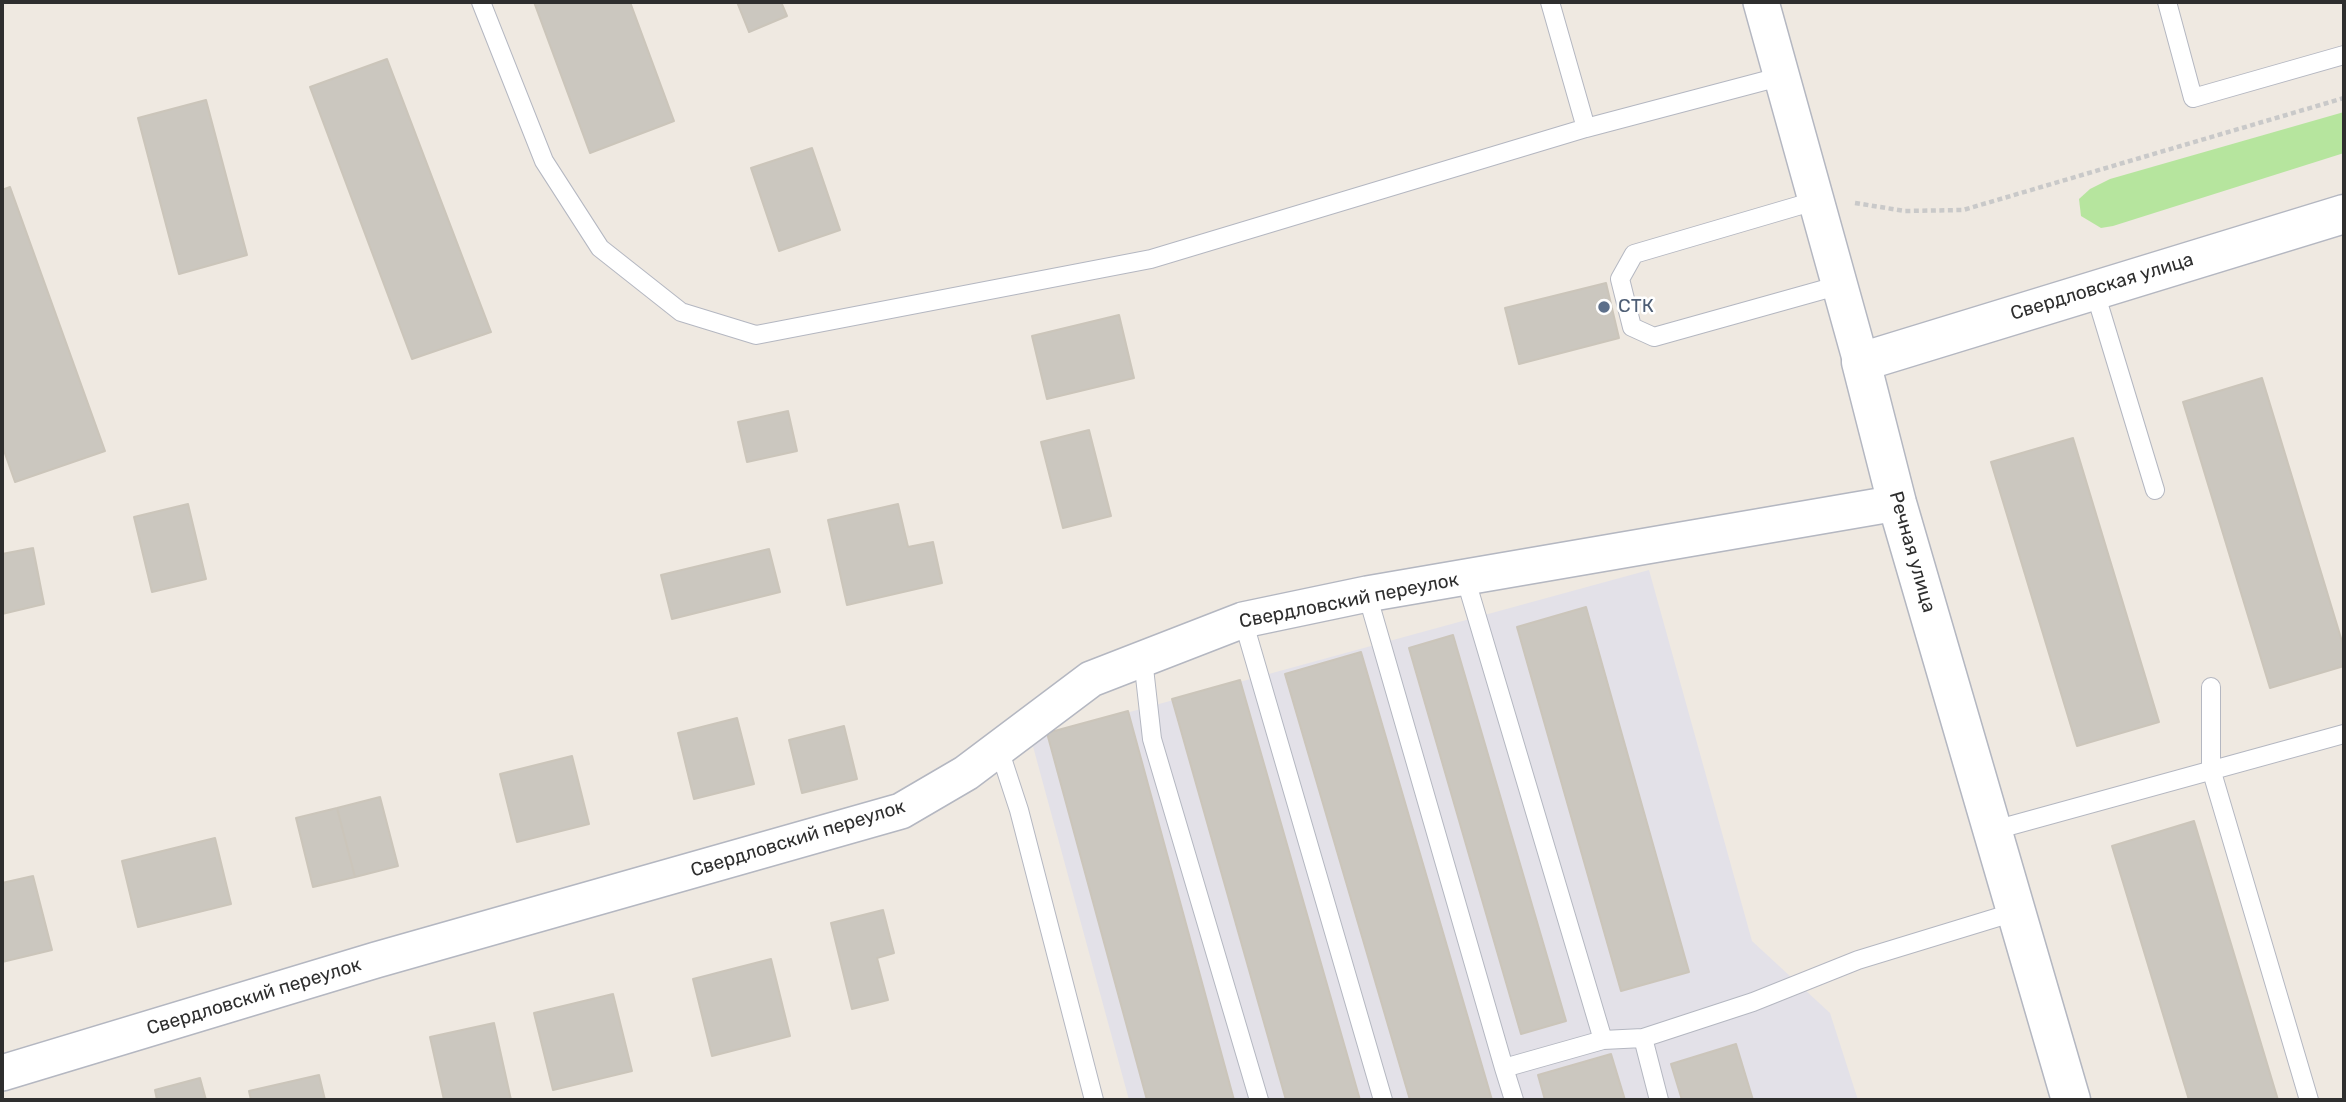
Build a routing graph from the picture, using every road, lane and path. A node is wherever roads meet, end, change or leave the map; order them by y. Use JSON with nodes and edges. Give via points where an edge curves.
{"nodes":[{"id":1,"x":481,"y":2,"type":"edge"},
{"id":2,"x":1550,"y":2,"type":"edge"},
{"id":3,"x":1761,"y":2,"type":"edge"},
{"id":4,"x":2167,"y":2,"type":"edge"},
{"id":5,"x":2344,"y":55,"type":"edge"},
{"id":6,"x":1783,"y":76,"type":"junction"},
{"id":7,"x":2344,"y":98,"type":"edge"},
{"id":8,"x":1586,"y":128,"type":"junction"},
{"id":9,"x":1834,"y":201,"type":"junction"},
{"id":10,"x":2344,"y":214,"type":"edge"},
{"id":11,"x":1840,"y":285,"type":"junction"},
{"id":12,"x":2094,"y":289,"type":"junction"},
{"id":13,"x":1861,"y":362,"type":"junction"},
{"id":14,"x":2155,"y":490,"type":"dead end"},
{"id":15,"x":1897,"y":503,"type":"junction"},
{"id":16,"x":1465,"y":577,"type":"junction"},
{"id":17,"x":1367,"y":594,"type":"junction"},
{"id":18,"x":1243,"y":620,"type":"junction"},
{"id":19,"x":1143,"y":659,"type":"junction"},
{"id":20,"x":2211,"y":687,"type":"dead end"},
{"id":21,"x":2344,"y":734,"type":"edge"},
{"id":22,"x":999,"y":749,"type":"junction"},
{"id":23,"x":2211,"y":769,"type":"junction"},
{"id":24,"x":1991,"y":831,"type":"junction"},
{"id":25,"x":2015,"y":912,"type":"junction"},
{"id":26,"x":1643,"y":1038,"type":"junction"},
{"id":27,"x":1603,"y":1040,"type":"junction"},
{"id":28,"x":1504,"y":1068,"type":"junction"},
{"id":29,"x":2,"y":1073,"type":"edge"},
{"id":30,"x":1094,"y":1100,"type":"edge"},
{"id":31,"x":1259,"y":1100,"type":"edge"},
{"id":32,"x":1383,"y":1100,"type":"edge"},
{"id":33,"x":1514,"y":1100,"type":"edge"},
{"id":34,"x":1659,"y":1100,"type":"edge"},
{"id":35,"x":2071,"y":1100,"type":"edge"},
{"id":36,"x":2309,"y":1100,"type":"edge"}],
"edges":[{"from":1,"to":8,"type":"lane","via":[[544,161],[600,248],[681,312],[756,335],[1151,260]]},
{"from":2,"to":8,"type":"lane"},
{"from":3,"to":6,"type":"street","name":"Речная улица"},
{"from":4,"to":5,"type":"lane","via":[[2193,98]]},
{"from":6,"to":8,"type":"lane"},
{"from":6,"to":9,"type":"street","name":"Речная улица"},
{"from":7,"to":9,"type":"path","via":[[1963,210],[1905,211]]},
{"from":9,"to":11,"type":"street","name":"Речная улица"},
{"from":9,"to":11,"type":"lane","via":[[1634,254],[1620,279],[1632,327],[1654,337]]},
{"from":10,"to":12,"type":"street","name":"Свердловская улица"},
{"from":11,"to":13,"type":"street","name":"Речная улица"},
{"from":12,"to":13,"type":"street","name":"Свердловская улица"},
{"from":12,"to":14,"type":"lane"},
{"from":13,"to":15,"type":"street","name":"Речная улица"},
{"from":15,"to":16,"type":"street","name":"Свердловский переулок"},
{"from":15,"to":24,"type":"street","name":"Речная улица"},
{"from":16,"to":17,"type":"street","name":"Свердловский переулок"},
{"from":16,"to":27,"type":"lane"},
{"from":17,"to":18,"type":"street","name":"Свердловский переулок"},
{"from":17,"to":28,"type":"lane"},
{"from":18,"to":19,"type":"street","name":"Свердловский переулок"},
{"from":18,"to":32,"type":"lane"},
{"from":19,"to":22,"type":"street","name":"Свердловский переулок","via":[[1091,679]]},
{"from":19,"to":31,"type":"lane","via":[[1152,739]]},
{"from":20,"to":23,"type":"lane"},
{"from":21,"to":23,"type":"lane"},
{"from":22,"to":29,"type":"street","name":"Свердловский переулок","via":[[901,811],[376,960]]},
{"from":22,"to":30,"type":"lane"},
{"from":23,"to":24,"type":"lane"},
{"from":23,"to":36,"type":"lane"},
{"from":24,"to":25,"type":"street","name":"Речная улица"},
{"from":25,"to":26,"type":"lane","via":[[1858,960],[1753,1002]]},
{"from":25,"to":35,"type":"street","name":"Речная улица"},
{"from":26,"to":27,"type":"lane"},
{"from":26,"to":34,"type":"lane"},
{"from":27,"to":28,"type":"lane"},
{"from":28,"to":33,"type":"lane"}]}
